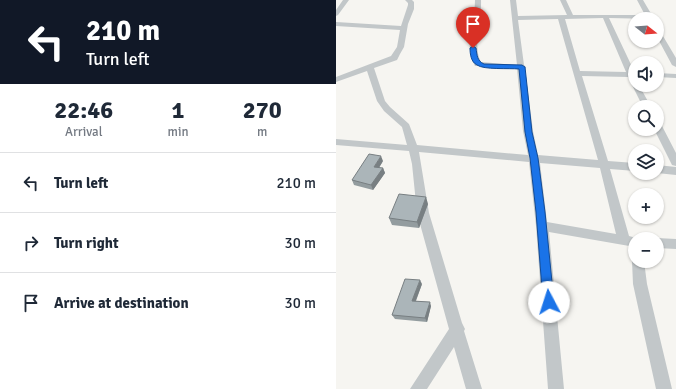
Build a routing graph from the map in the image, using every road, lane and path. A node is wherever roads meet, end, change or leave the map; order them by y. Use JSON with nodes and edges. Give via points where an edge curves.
{"nodes":[{"id":1,"x":346,"y":0,"type":"edge"},
{"id":2,"x":408,"y":0,"type":"edge"},
{"id":3,"x":478,"y":0,"type":"edge"},
{"id":4,"x":513,"y":0,"type":"edge"},
{"id":5,"x":563,"y":0,"type":"edge"},
{"id":6,"x":640,"y":0,"type":"edge"},
{"id":7,"x":647,"y":12,"type":"edge"},
{"id":8,"x":336,"y":14,"type":"edge"},
{"id":9,"x":604,"y":16,"type":"junction"},
{"id":10,"x":566,"y":17,"type":"junction"},
{"id":11,"x":628,"y":17,"type":"edge"},
{"id":12,"x":516,"y":18,"type":"junction"},
{"id":13,"x":336,"y":24,"type":"edge"},
{"id":14,"x":404,"y":28,"type":"junction"},
{"id":15,"x":664,"y":43,"type":"edge"},
{"id":16,"x":676,"y":64,"type":"edge"},
{"id":17,"x":522,"y":67,"type":"junction"},
{"id":18,"x":628,"y":67,"type":"edge"},
{"id":19,"x":370,"y":68,"type":"junction"},
{"id":20,"x":577,"y":73,"type":"junction"},
{"id":21,"x":628,"y":75,"type":"edge"},
{"id":22,"x":664,"y":75,"type":"edge"},
{"id":23,"x":676,"y":76,"type":"edge"},
{"id":24,"x":336,"y":80,"type":"edge"},
{"id":25,"x":662,"y":136,"type":"edge"},
{"id":26,"x":336,"y":142,"type":"edge"},
{"id":27,"x":413,"y":149,"type":"junction"},
{"id":28,"x":534,"y":158,"type":"junction"},
{"id":29,"x":676,"y":162,"type":"edge"},
{"id":30,"x":604,"y":165,"type":"junction"},
{"id":31,"x":628,"y":167,"type":"edge"},
{"id":32,"x":664,"y":170,"type":"edge"},
{"id":33,"x":676,"y":171,"type":"edge"},
{"id":34,"x":542,"y":226,"type":"junction"},
{"id":35,"x":628,"y":238,"type":"edge"},
{"id":36,"x":628,"y":241,"type":"edge"},
{"id":37,"x":664,"y":243,"type":"edge"},
{"id":38,"x":676,"y":244,"type":"edge"},
{"id":39,"x":639,"y":268,"type":"edge"},
{"id":40,"x":458,"y":329,"type":"junction"},
{"id":41,"x":418,"y":389,"type":"edge"},
{"id":42,"x":474,"y":389,"type":"edge"},
{"id":43,"x":556,"y":389,"type":"edge"},
{"id":44,"x":664,"y":389,"type":"edge"}],
"edges":[{"from":1,"to":8,"type":"street"},
{"from":2,"to":14,"type":"street","via":[[411,6]]},
{"from":3,"to":17,"type":"street","via":[[473,48],[478,64]]},
{"from":4,"to":12,"type":"street"},
{"from":5,"to":10,"type":"street"},
{"from":6,"to":7,"type":"street"},
{"from":9,"to":10,"type":"street"},
{"from":9,"to":11,"type":"street"},
{"from":9,"to":18,"type":"street"},
{"from":10,"to":12,"type":"street"},
{"from":10,"to":20,"type":"street"},
{"from":12,"to":17,"type":"street"},
{"from":13,"to":14,"type":"street"},
{"from":14,"to":19,"type":"street","via":[[403,40],[394,58]]},
{"from":15,"to":16,"type":"street"},
{"from":17,"to":28,"type":"street","via":[[528,132]]},
{"from":19,"to":24,"type":"street"},
{"from":19,"to":27,"type":"street","via":[[381,101],[406,126]]},
{"from":20,"to":21,"type":"street"},
{"from":20,"to":30,"type":"street"},
{"from":22,"to":23,"type":"street"},
{"from":25,"to":29,"type":"street"},
{"from":26,"to":27,"type":"street"},
{"from":27,"to":28,"type":"street"},
{"from":27,"to":40,"type":"street","via":[[423,213]]},
{"from":28,"to":30,"type":"street"},
{"from":28,"to":34,"type":"street"},
{"from":30,"to":31,"type":"street"},
{"from":30,"to":35,"type":"street"},
{"from":32,"to":33,"type":"street"},
{"from":34,"to":36,"type":"street"},
{"from":34,"to":43,"type":"street"},
{"from":37,"to":38,"type":"street"},
{"from":39,"to":44,"type":"street"},
{"from":40,"to":41,"type":"street"},
{"from":40,"to":42,"type":"street"}]}
